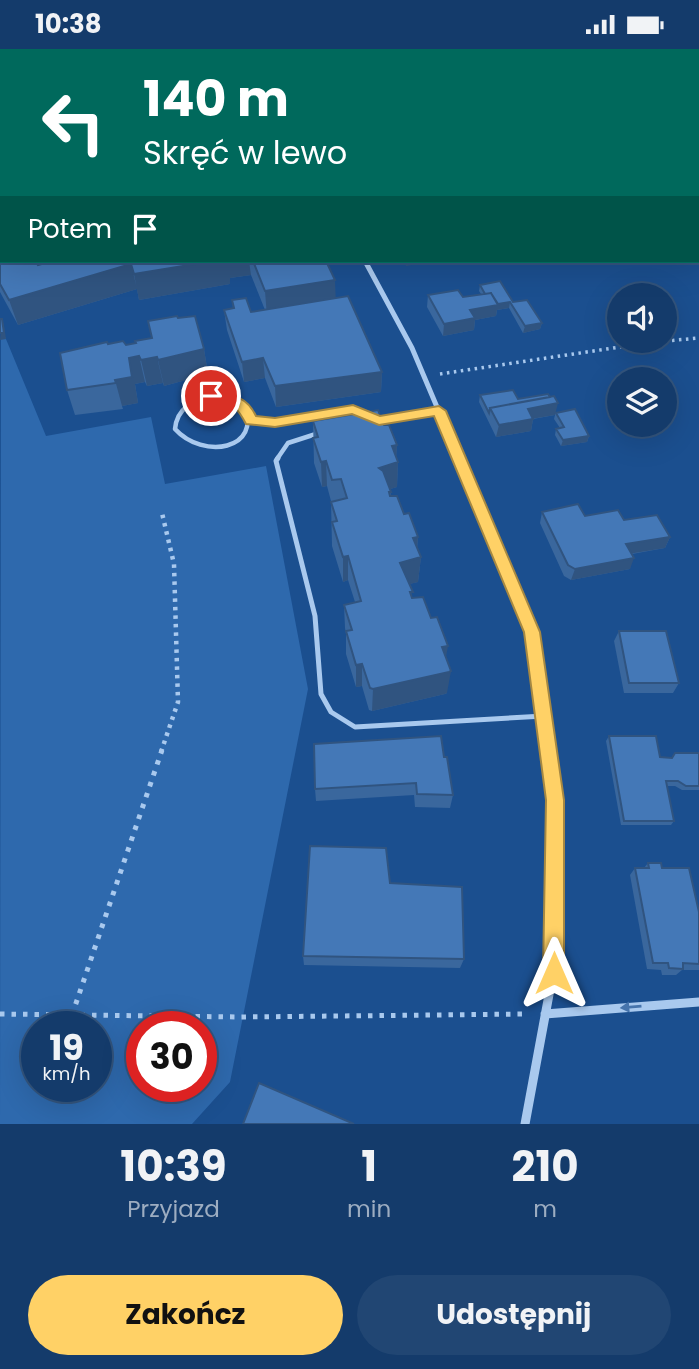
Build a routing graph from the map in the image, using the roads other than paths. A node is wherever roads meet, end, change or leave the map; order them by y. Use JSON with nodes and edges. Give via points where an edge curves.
{"nodes":[{"id":1,"x":366,"y":263,"type":"edge"},
{"id":2,"x":439,"y":411,"type":"junction"},
{"id":3,"x":251,"y":420,"type":"junction"},
{"id":4,"x":379,"y":421,"type":"junction"},
{"id":5,"x":368,"y":423,"type":"edge"},
{"id":6,"x":323,"y":432,"type":"edge"},
{"id":7,"x":544,"y":716,"type":"junction"},
{"id":8,"x":699,"y":1002,"type":"edge"},
{"id":9,"x":545,"y":1014,"type":"junction"},
{"id":10,"x":525,"y":1124,"type":"edge"}],
"edges":[{"from":1,"to":2,"type":"street"},
{"from":2,"to":4,"type":"lane"},
{"from":2,"to":7,"type":"street","via":[[532,632]]},
{"from":3,"to":3,"type":"lane","via":[[244,405],[211,396],[179,412],[175,429],[187,443],[210,448],[234,443]]},
{"from":3,"to":4,"type":"lane","via":[[275,422],[353,410]]},
{"from":4,"to":5,"type":"lane"},
{"from":6,"to":7,"type":"lane","via":[[288,443],[276,461],[315,616],[321,694],[331,712],[355,727]]},
{"from":7,"to":9,"type":"street","via":[[555,800],[554,973]]},
{"from":8,"to":9,"type":"street","one_way":true},
{"from":9,"to":10,"type":"street"}]}
